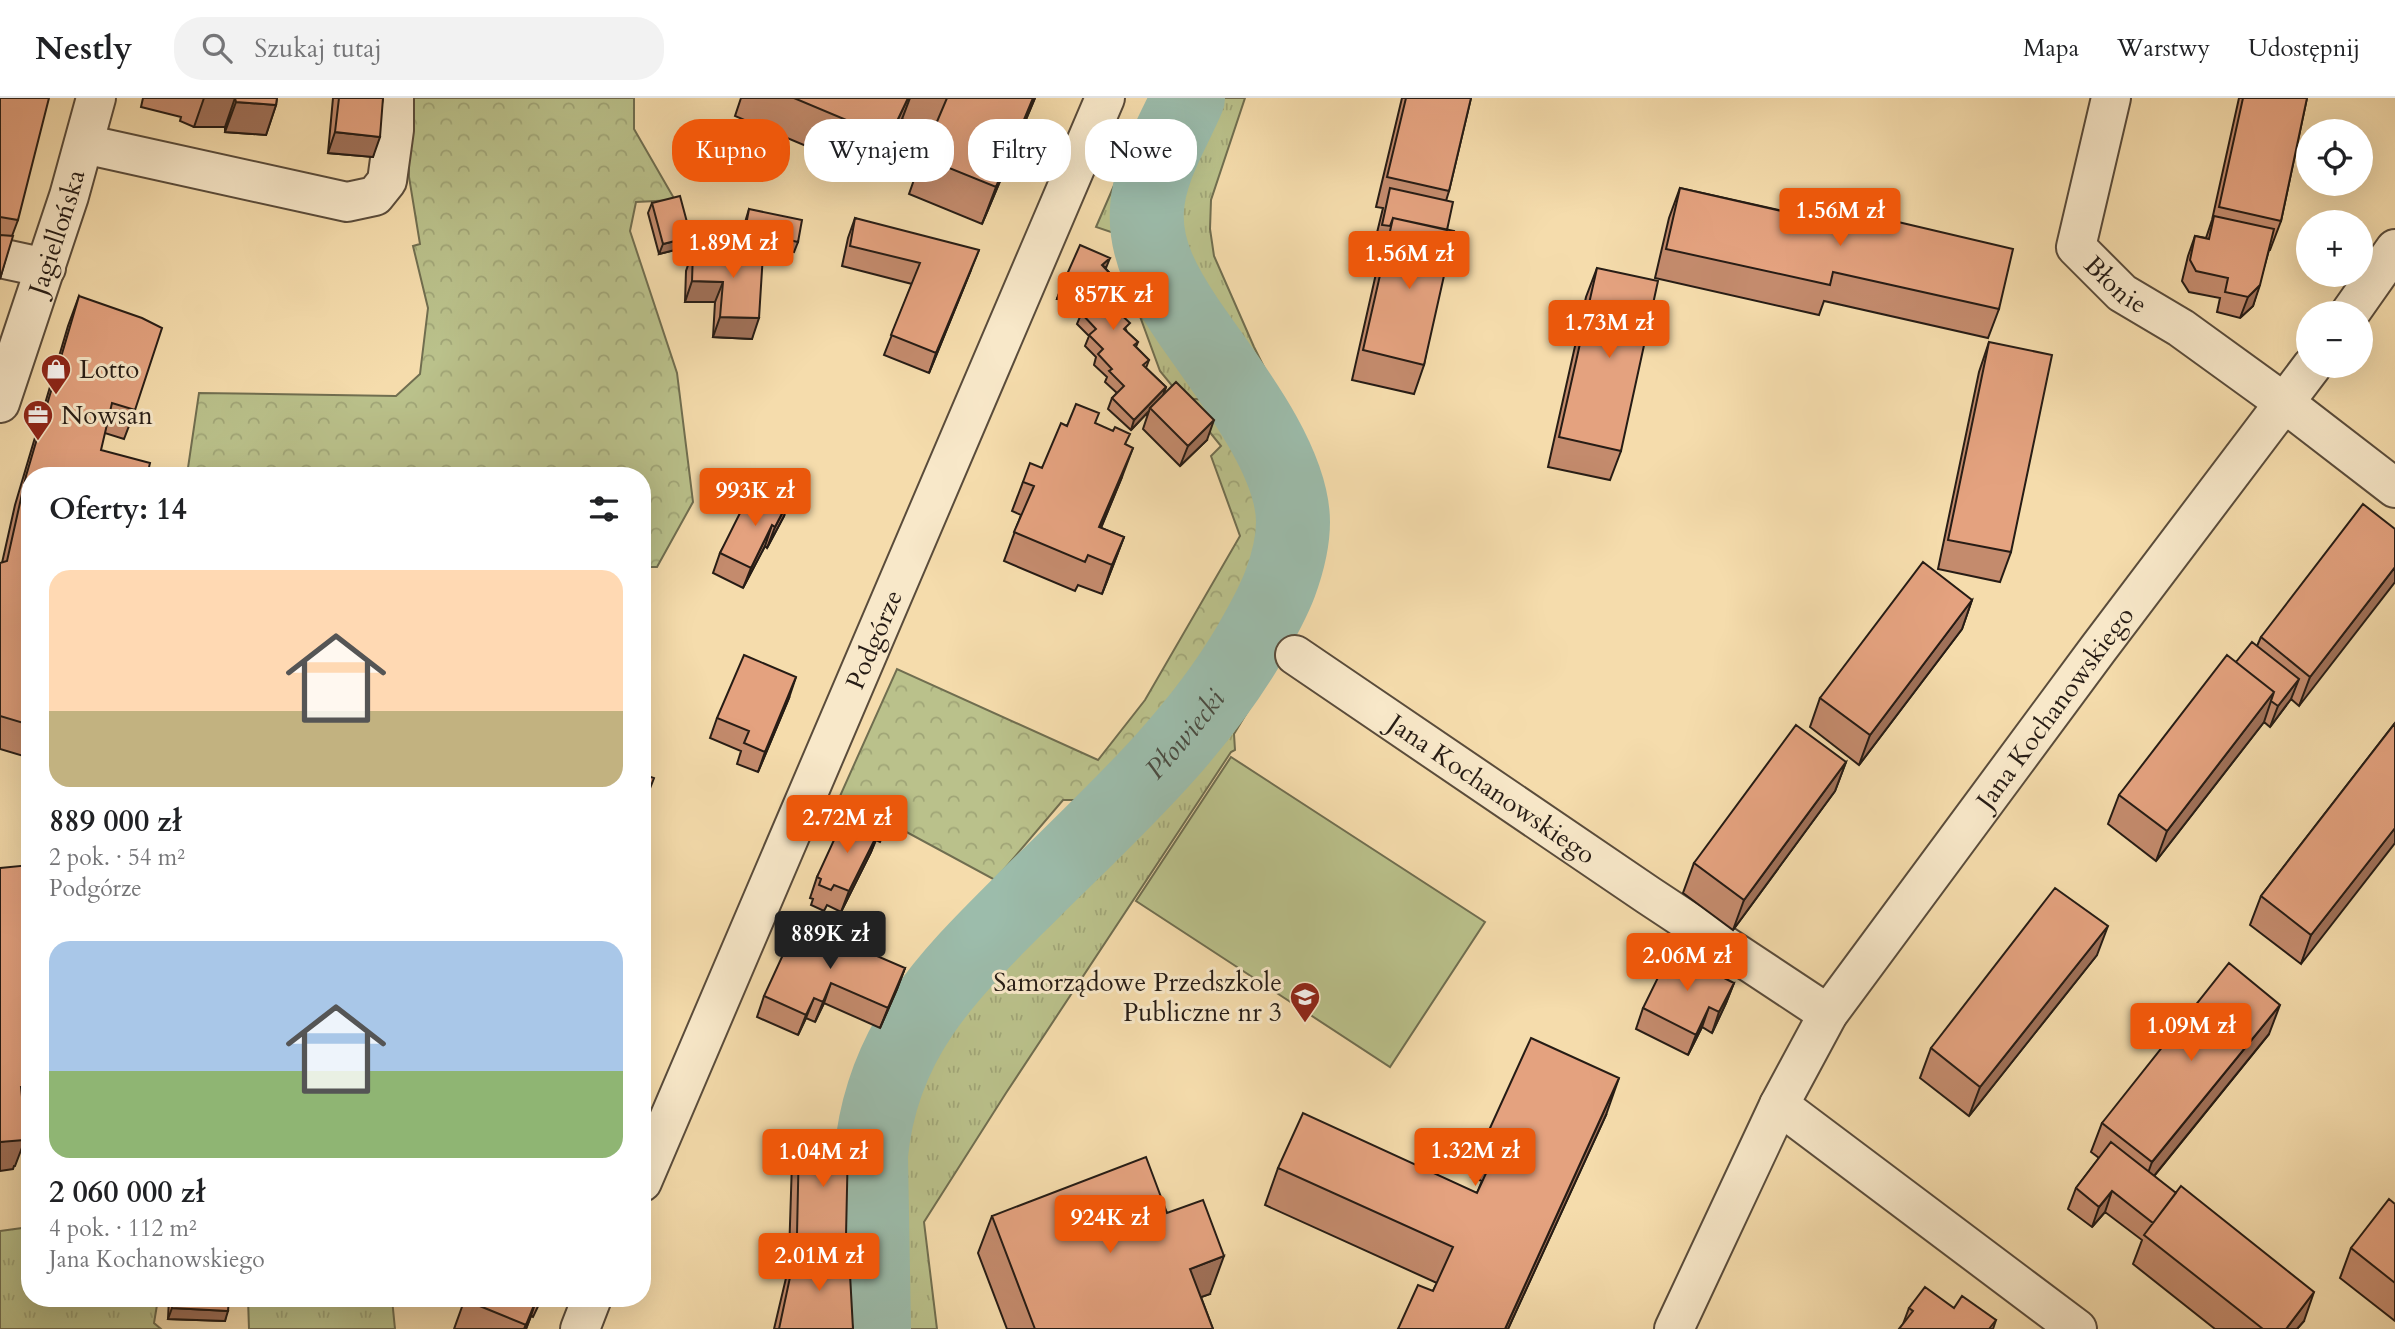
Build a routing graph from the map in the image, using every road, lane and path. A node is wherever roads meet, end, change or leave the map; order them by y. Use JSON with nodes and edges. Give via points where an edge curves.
{"nodes":[{"id":1,"x":96,"y":98,"type":"edge"},
{"id":2,"x":394,"y":98,"type":"edge"},
{"id":3,"x":1105,"y":98,"type":"edge"},
{"id":4,"x":2111,"y":98,"type":"edge"},
{"id":5,"x":84,"y":144,"type":"junction"},
{"id":6,"x":2395,"y":249,"type":"edge"},
{"id":7,"x":0,"y":258,"type":"edge"},
{"id":8,"x":46,"y":268,"type":"junction"},
{"id":9,"x":2358,"y":301,"type":"edge"},
{"id":10,"x":8,"y":355,"type":"edge"},
{"id":11,"x":2304,"y":378,"type":"edge"},
{"id":12,"x":0,"y":403,"type":"edge"},
{"id":13,"x":2286,"y":404,"type":"junction"},
{"id":14,"x":2395,"y":488,"type":"edge"},
{"id":15,"x":1295,"y":655,"type":"dead end"},
{"id":16,"x":1828,"y":1014,"type":"junction"},
{"id":17,"x":1779,"y":1105,"type":"junction"},
{"id":18,"x":651,"y":1161,"type":"edge"},
{"id":19,"x":589,"y":1307,"type":"edge"},
{"id":20,"x":580,"y":1329,"type":"edge"},
{"id":21,"x":1674,"y":1329,"type":"edge"},
{"id":22,"x":2077,"y":1329,"type":"edge"}],
"edges":[{"from":1,"to":5,"type":"street","name":"Jagiellońska"},
{"from":2,"to":5,"type":"street","via":[[387,181],[375,197],[347,202]]},
{"from":3,"to":18,"type":"street","name":"Podgórze"},
{"from":4,"to":13,"type":"street","name":"Błonie","via":[[2076,247],[2122,293],[2181,328]]},
{"from":5,"to":8,"type":"street","name":"Jagiellońska"},
{"from":6,"to":9,"type":"street"},
{"from":7,"to":8,"type":"street"},
{"from":8,"to":10,"type":"street","name":"Jagiellońska"},
{"from":10,"to":12,"type":"street","name":"Jagiellońska"},
{"from":11,"to":13,"type":"street","name":"Jana Kochanowskiego"},
{"from":13,"to":14,"type":"street"},
{"from":13,"to":16,"type":"street","name":"Jana Kochanowskiego"},
{"from":15,"to":16,"type":"street","name":"Jana Kochanowskiego"},
{"from":16,"to":17,"type":"street","name":"Jana Kochanowskiego"},
{"from":17,"to":21,"type":"street","name":"Jana Kochanowskiego"},
{"from":17,"to":22,"type":"street"},
{"from":19,"to":20,"type":"street"}]}
